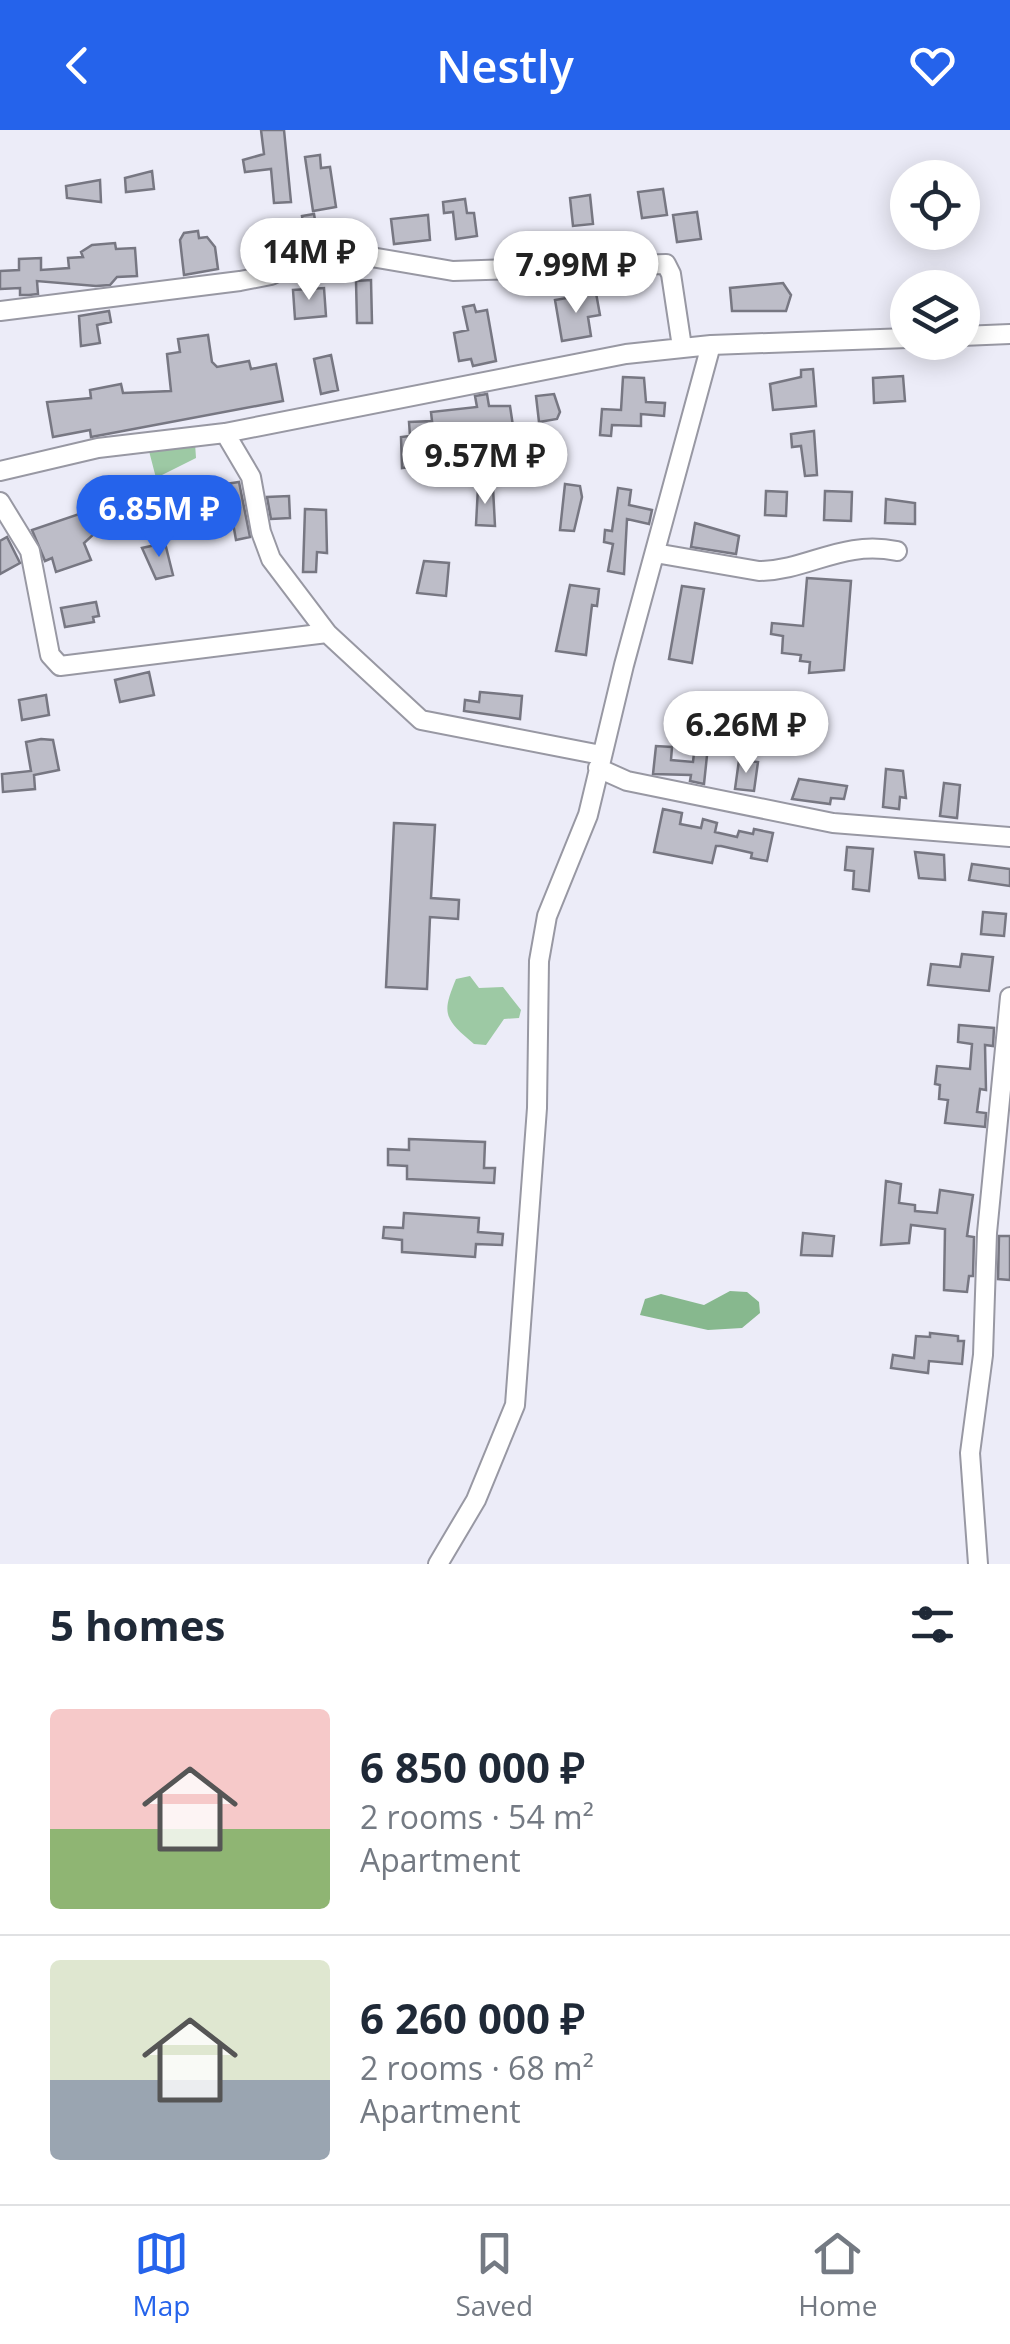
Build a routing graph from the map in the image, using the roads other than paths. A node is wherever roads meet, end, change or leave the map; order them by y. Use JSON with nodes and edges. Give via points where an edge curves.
{"nodes":[{"id":1,"x":0,"y":312,"type":"edge"},
{"id":2,"x":1010,"y":334,"type":"edge"},
{"id":3,"x":980,"y":335,"type":"edge"},
{"id":4,"x":890,"y":339,"type":"edge"},
{"id":5,"x":711,"y":345,"type":"junction"},
{"id":6,"x":682,"y":347,"type":"junction"},
{"id":7,"x":225,"y":433,"type":"junction"},
{"id":8,"x":0,"y":471,"type":"edge"},
{"id":9,"x":0,"y":502,"type":"edge"},
{"id":10,"x":897,"y":551,"type":"dead end"},
{"id":11,"x":655,"y":553,"type":"junction"},
{"id":12,"x":327,"y":633,"type":"junction"},
{"id":13,"x":600,"y":762,"type":"junction"},
{"id":14,"x":1010,"y":836,"type":"edge"},
{"id":15,"x":1010,"y":997,"type":"edge"},
{"id":16,"x":438,"y":1564,"type":"edge"},
{"id":17,"x":978,"y":1564,"type":"edge"}],
"edges":[{"from":1,"to":6,"type":"street","via":[[240,281],[317,252],[453,271],[654,262],[666,264],[671,274]]},
{"from":2,"to":3,"type":"street"},
{"from":4,"to":5,"type":"street"},
{"from":5,"to":6,"type":"street"},
{"from":5,"to":11,"type":"street"},
{"from":6,"to":7,"type":"street"},
{"from":7,"to":8,"type":"street","via":[[110,446]]},
{"from":7,"to":12,"type":"street","via":[[251,478],[271,559]]},
{"from":9,"to":12,"type":"street","via":[[30,551],[50,654],[60,666]]},
{"from":10,"to":11,"type":"street","via":[[842,549],[776,570]]},
{"from":11,"to":13,"type":"street"},
{"from":12,"to":13,"type":"street","via":[[420,720]]},
{"from":13,"to":14,"type":"street","via":[[627,781],[833,823]]},
{"from":13,"to":16,"type":"street","via":[[582,834],[547,916],[538,962],[537,1108],[515,1405],[476,1500]]},
{"from":15,"to":17,"type":"street","via":[[972,1424]]}]}
